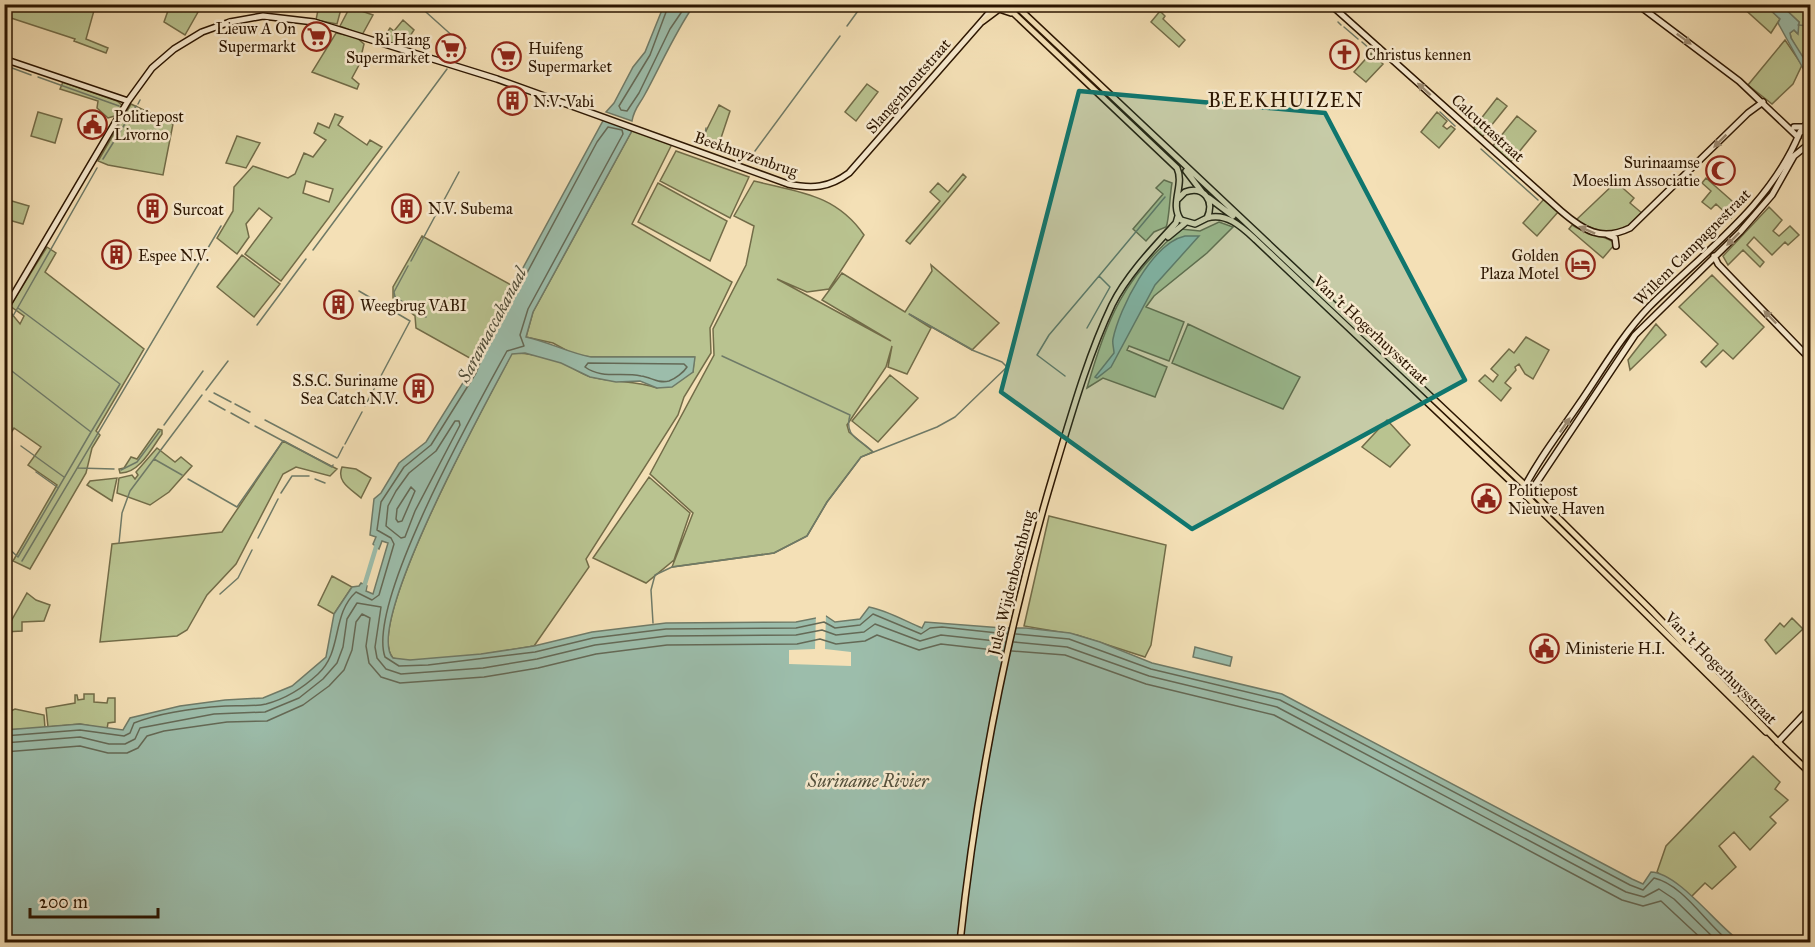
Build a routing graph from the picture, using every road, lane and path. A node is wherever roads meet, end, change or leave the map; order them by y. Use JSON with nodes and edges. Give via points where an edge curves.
{"nodes":[{"id":1,"x":997,"y":4,"type":"edge"},
{"id":2,"x":1004,"y":4,"type":"edge"},
{"id":3,"x":1014,"y":4,"type":"edge"},
{"id":4,"x":1330,"y":4,"type":"edge"},
{"id":5,"x":1636,"y":4,"type":"edge"},
{"id":6,"x":983,"y":21,"type":"junction"},
{"id":7,"x":1026,"y":25,"type":"junction"},
{"id":8,"x":4,"y":59,"type":"edge"},
{"id":9,"x":1754,"y":94,"type":"junction"},
{"id":10,"x":128,"y":101,"type":"junction"},
{"id":11,"x":1763,"y":102,"type":"junction"},
{"id":12,"x":1748,"y":113,"type":"junction"},
{"id":13,"x":1788,"y":124,"type":"junction"},
{"id":14,"x":1808,"y":126,"type":"edge"},
{"id":15,"x":1794,"y":128,"type":"junction"},
{"id":16,"x":1798,"y":138,"type":"junction"},
{"id":17,"x":1808,"y":147,"type":"edge"},
{"id":18,"x":1180,"y":162,"type":"junction"},
{"id":19,"x":837,"y":182,"type":"joint"},
{"id":20,"x":1206,"y":196,"type":"junction"},
{"id":21,"x":1178,"y":199,"type":"junction"},
{"id":22,"x":1178,"y":216,"type":"junction"},
{"id":23,"x":1207,"y":218,"type":"junction"},
{"id":24,"x":1185,"y":223,"type":"junction"},
{"id":25,"x":1247,"y":225,"type":"junction"},
{"id":26,"x":1607,"y":235,"type":"junction"},
{"id":27,"x":1616,"y":246,"type":"dead end"},
{"id":28,"x":1713,"y":249,"type":"junction"},
{"id":29,"x":1152,"y":252,"type":"junction"},
{"id":30,"x":1714,"y":258,"type":"junction"},
{"id":31,"x":4,"y":311,"type":"edge"},
{"id":32,"x":1810,"y":359,"type":"edge"},
{"id":33,"x":1554,"y":440,"type":"junction"},
{"id":34,"x":1561,"y":445,"type":"junction"},
{"id":35,"x":1523,"y":489,"type":"junction"},
{"id":36,"x":1531,"y":491,"type":"junction"},
{"id":37,"x":1527,"y":497,"type":"junction"},
{"id":38,"x":1648,"y":611,"type":"junction"},
{"id":39,"x":1810,"y":708,"type":"edge"},
{"id":40,"x":1778,"y":742,"type":"junction"},
{"id":41,"x":1810,"y":773,"type":"edge"},
{"id":42,"x":960,"y":942,"type":"edge"}],
"edges":[{"from":1,"to":6,"type":"street","name":"Slangenhoutstraat"},
{"from":2,"to":7,"type":"main road"},
{"from":3,"to":18,"type":"main road","name":"Van 't Hogerhuysstraat"},
{"from":26,"to":4,"type":"street","name":"Calcuttastraat","one_way":true,"via":[[1590,232],[1573,222]]},
{"from":5,"to":9,"type":"street","one_way":true},
{"from":6,"to":7,"type":"main road","via":[[1003,9]]},
{"from":6,"to":19,"type":"street","name":"Slangenhoutstraat","via":[[859,163]]},
{"from":7,"to":21,"type":"main road","via":[[1173,164],[1179,173]]},
{"from":8,"to":10,"type":"street"},
{"from":9,"to":11,"type":"street"},
{"from":9,"to":12,"type":"street"},
{"from":10,"to":19,"type":"street","name":"Beekhuyzenbrug","via":[[152,69],[188,40],[223,24],[263,16],[293,18],[509,83],[788,184],[814,188]]},
{"from":10,"to":31,"type":"street"},
{"from":11,"to":12,"type":"street"},
{"from":11,"to":13,"type":"street"},
{"from":12,"to":26,"type":"street","one_way":true,"via":[[1641,220]]},
{"from":13,"to":15,"type":"street"},
{"from":13,"to":16,"type":"street"},
{"from":14,"to":15,"type":"street"},
{"from":14,"to":15,"type":"street"},
{"from":14,"to":16,"type":"street","name":"Willem Campagnestraat"},
{"from":16,"to":17,"type":"street"},
{"from":16,"to":28,"type":"street","name":"Willem Campagnestraat","via":[[1761,198]]},
{"from":17,"to":30,"type":"street","name":"Willem Campagnestraat","one_way":true,"via":[[1794,156],[1772,195]]},
{"from":18,"to":20,"type":"main road","name":"Van 't Hogerhuysstraat"},
{"from":18,"to":25,"type":"main road","name":"Van 't Hogerhuysstraat"},
{"from":20,"to":21,"type":"main road","via":[[1190,190]]},
{"from":20,"to":23,"type":"main road","via":[[1210,207]]},
{"from":20,"to":25,"type":"main road","name":"Van 't Hogerhuysstraat"},
{"from":21,"to":22,"type":"main road"},
{"from":22,"to":24,"type":"main road"},
{"from":22,"to":29,"type":"main road","name":"Jules Wijdenboschbrug"},
{"from":23,"to":24,"type":"main road","via":[[1195,224]]},
{"from":23,"to":35,"type":"main road","name":"Van 't Hogerhuysstraat","via":[[1219,216],[1239,225]]},
{"from":24,"to":29,"type":"main road","name":"Jules Wijdenboschbrug"},
{"from":25,"to":35,"type":"main road","name":"Van 't Hogerhuysstraat"},
{"from":26,"to":27,"type":"street","via":[[1615,238]]},
{"from":28,"to":30,"type":"street"},
{"from":33,"to":28,"type":"street","name":"Willem Campagnestraat","one_way":true,"via":[[1648,309]]},
{"from":29,"to":42,"type":"main road","name":"Jules Wijdenboschbrug","via":[[1122,288],[1095,351],[1048,493],[1013,627],[979,800]]},
{"from":32,"to":30,"type":"street","one_way":true},
{"from":30,"to":34,"type":"street","name":"Willem Campagnestraat","via":[[1635,335]]},
{"from":33,"to":34,"type":"street"},
{"from":33,"to":35,"type":"street","name":"Willem Campagnestraat"},
{"from":34,"to":36,"type":"street","name":"Willem Campagnestraat"},
{"from":35,"to":36,"type":"main road","name":"Van 't Hogerhuysstraat"},
{"from":35,"to":37,"type":"main road","name":"Van 't Hogerhuysstraat"},
{"from":36,"to":37,"type":"street","name":"Willem Campagnestraat"},
{"from":36,"to":38,"type":"main road","name":"Van 't Hogerhuysstraat"},
{"from":37,"to":38,"type":"main road","name":"Van 't Hogerhuysstraat"},
{"from":38,"to":40,"type":"main road","name":"Van 't Hogerhuysstraat","via":[[1753,722]]},
{"from":39,"to":40,"type":"street"},
{"from":40,"to":41,"type":"main road","name":"Van 't Hogerhuysstraat"}]}
